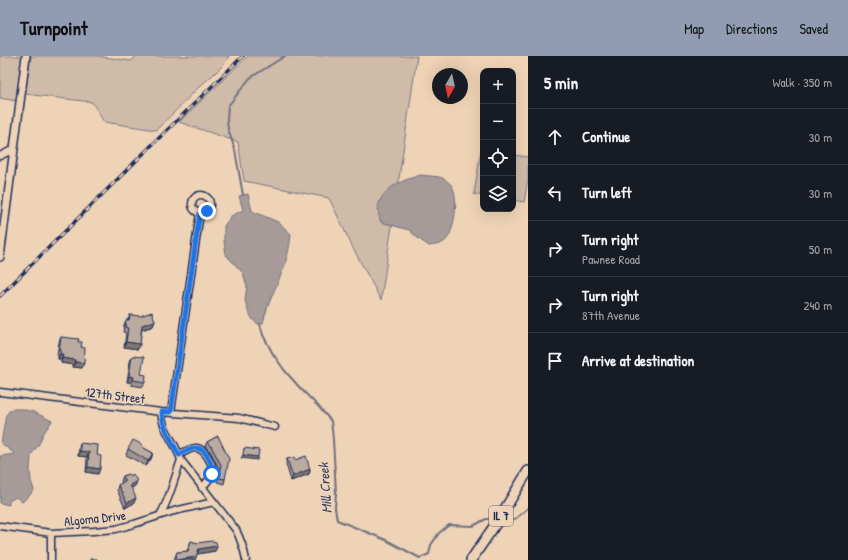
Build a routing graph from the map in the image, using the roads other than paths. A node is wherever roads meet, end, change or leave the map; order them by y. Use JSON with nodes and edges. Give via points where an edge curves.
{"nodes":[{"id":1,"x":26,"y":56,"type":"edge"},
{"id":2,"x":14,"y":148,"type":"junction"},
{"id":3,"x":0,"y":156,"type":"edge"},
{"id":4,"x":200,"y":213,"type":"dead end"},
{"id":5,"x":0,"y":257,"type":"edge"},
{"id":6,"x":0,"y":392,"type":"edge"},
{"id":7,"x":162,"y":412,"type":"junction"},
{"id":8,"x":171,"y":412,"type":"junction"},
{"id":9,"x":275,"y":428,"type":"dead end"},
{"id":10,"x":180,"y":457,"type":"junction"},
{"id":11,"x":528,"y":471,"type":"edge"},
{"id":12,"x":202,"y":488,"type":"junction"},
{"id":13,"x":214,"y":502,"type":"junction"},
{"id":14,"x":160,"y":515,"type":"junction"},
{"id":15,"x":0,"y":526,"type":"edge"},
{"id":16,"x":50,"y":533,"type":"junction"},
{"id":17,"x":51,"y":560,"type":"edge"},
{"id":18,"x":246,"y":560,"type":"edge"},
{"id":19,"x":471,"y":560,"type":"edge"}],
"edges":[{"from":1,"to":2,"type":"street"},
{"from":2,"to":3,"type":"street"},
{"from":2,"to":5,"type":"street"},
{"from":4,"to":8,"type":"street"},
{"from":6,"to":7,"type":"street","name":"127th Street"},
{"from":7,"to":8,"type":"street","name":"127th Street"},
{"from":7,"to":10,"type":"street","via":[[164,426]]},
{"from":8,"to":9,"type":"street","name":"127th Street","via":[[240,418]]},
{"from":10,"to":12,"type":"street"},
{"from":10,"to":12,"type":"street","via":[[188,450],[196,448],[203,451],[208,458],[213,469],[212,474]]},
{"from":10,"to":14,"type":"street","via":[[168,498]]},
{"from":11,"to":19,"type":"main road","number":"IL 7"},
{"from":12,"to":13,"type":"street"},
{"from":13,"to":14,"type":"street","name":"Algoma Drive"},
{"from":13,"to":18,"type":"street","via":[[241,539]]},
{"from":14,"to":16,"type":"street","name":"Algoma Drive","via":[[116,529]]},
{"from":15,"to":16,"type":"street","name":"Algoma Drive"},
{"from":16,"to":17,"type":"street"}]}
